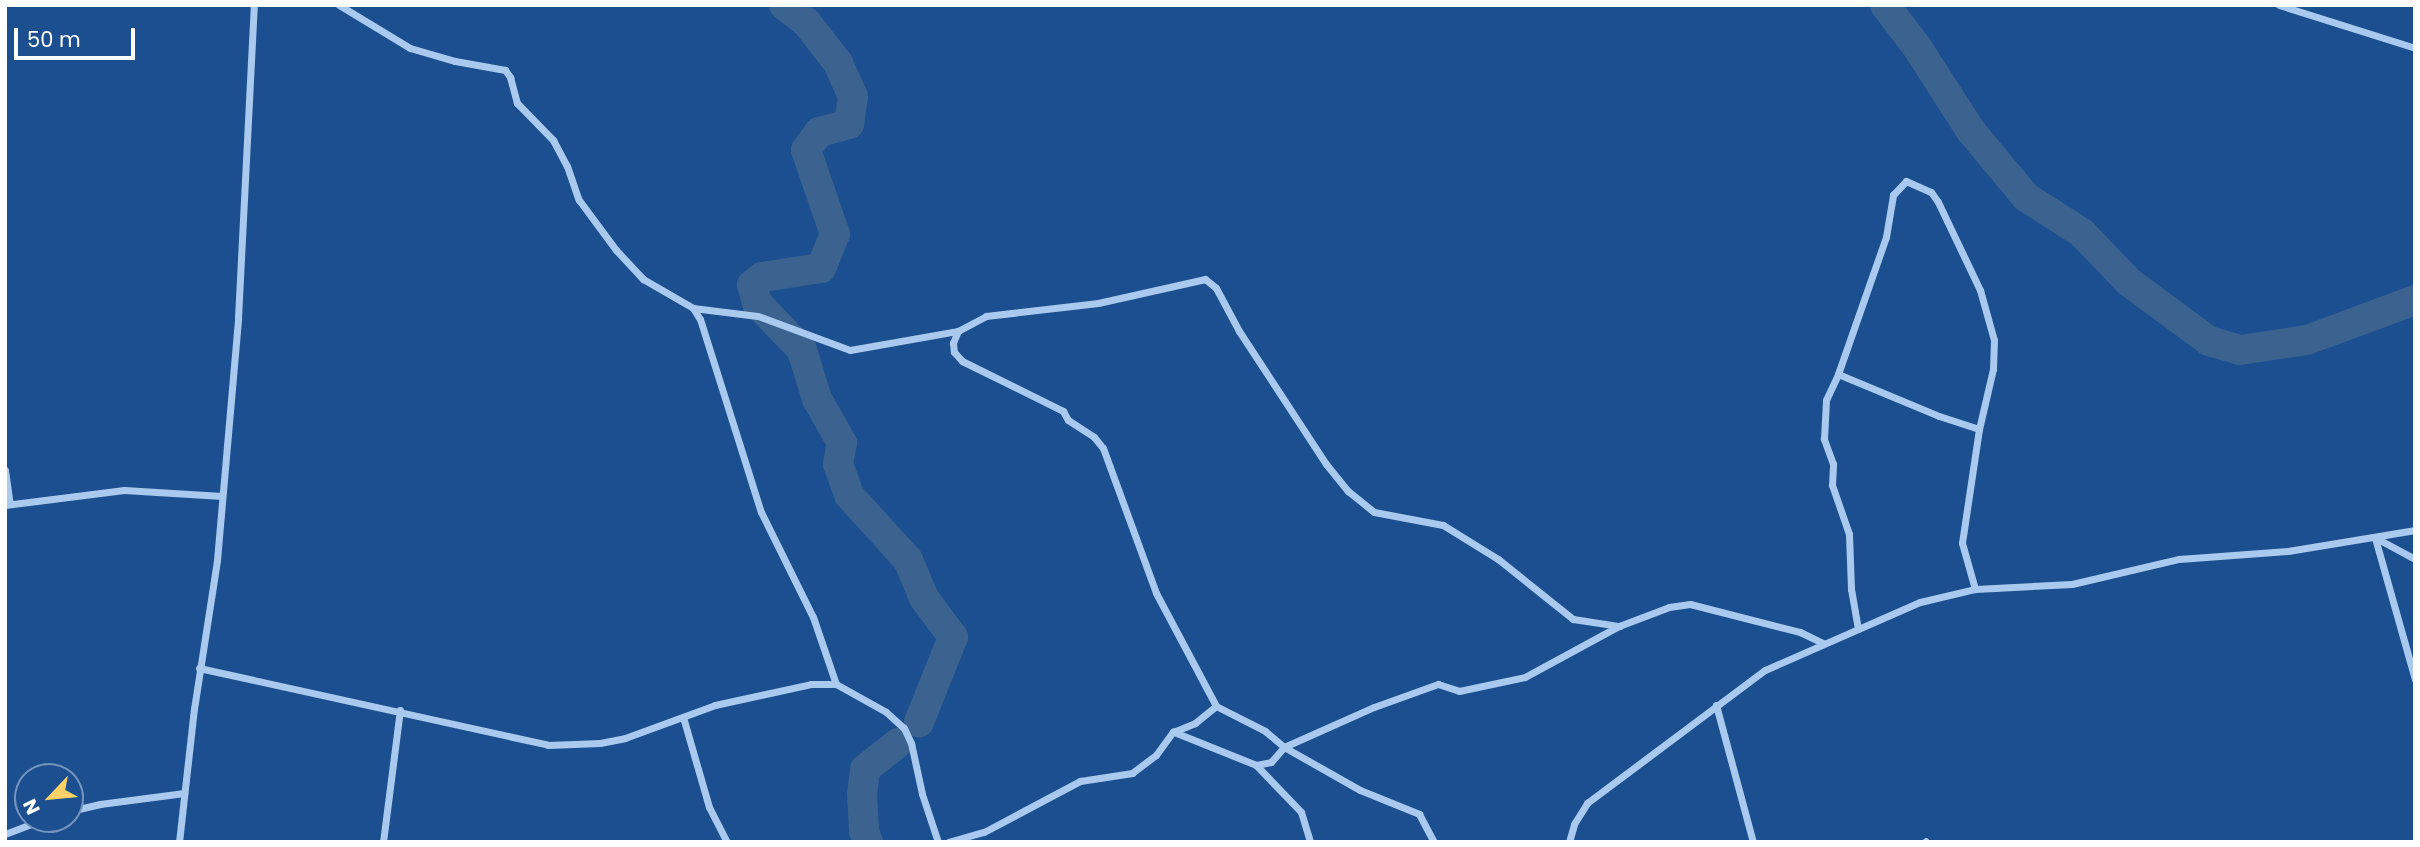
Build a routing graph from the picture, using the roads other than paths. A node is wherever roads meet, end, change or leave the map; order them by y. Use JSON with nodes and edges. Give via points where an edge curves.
{"nodes":[{"id":1,"x":254,"y":5,"type":"edge"},
{"id":2,"x":339,"y":5,"type":"edge"},
{"id":3,"x":2279,"y":5,"type":"edge"},
{"id":4,"x":2415,"y":48,"type":"edge"},
{"id":5,"x":693,"y":307,"type":"junction"},
{"id":6,"x":958,"y":331,"type":"junction"},
{"id":7,"x":1838,"y":374,"type":"junction"},
{"id":8,"x":1979,"y":429,"type":"junction"},
{"id":9,"x":5,"y":470,"type":"edge"},
{"id":10,"x":222,"y":496,"type":"junction"},
{"id":11,"x":8,"y":504,"type":"edge"},
{"id":12,"x":2415,"y":530,"type":"edge"},
{"id":13,"x":2375,"y":538,"type":"junction"},
{"id":14,"x":2415,"y":559,"type":"edge"},
{"id":15,"x":1975,"y":589,"type":"junction"},
{"id":16,"x":1619,"y":626,"type":"junction"},
{"id":17,"x":1858,"y":629,"type":"junction"},
{"id":18,"x":1823,"y":643,"type":"junction"},
{"id":19,"x":199,"y":668,"type":"junction"},
{"id":20,"x":2415,"y":679,"type":"edge"},
{"id":21,"x":836,"y":684,"type":"junction"},
{"id":22,"x":1716,"y":705,"type":"junction"},
{"id":23,"x":1216,"y":706,"type":"junction"},
{"id":24,"x":400,"y":710,"type":"junction"},
{"id":25,"x":683,"y":717,"type":"junction"},
{"id":26,"x":1173,"y":732,"type":"junction"},
{"id":27,"x":1284,"y":747,"type":"junction"},
{"id":28,"x":1256,"y":765,"type":"junction"},
{"id":29,"x":184,"y":793,"type":"junction"},
{"id":30,"x":84,"y":808,"type":"edge"},
{"id":31,"x":179,"y":842,"type":"edge"},
{"id":32,"x":383,"y":842,"type":"edge"},
{"id":33,"x":727,"y":842,"type":"edge"},
{"id":34,"x":938,"y":842,"type":"edge"},
{"id":35,"x":948,"y":842,"type":"edge"},
{"id":36,"x":1310,"y":842,"type":"edge"},
{"id":37,"x":1434,"y":842,"type":"edge"},
{"id":38,"x":1569,"y":842,"type":"edge"},
{"id":39,"x":1753,"y":842,"type":"edge"}],
"edges":[{"from":1,"to":10,"type":"street","via":[[238,318]]},
{"from":2,"to":5,"type":"street","via":[[410,48],[505,69],[517,103],[553,140],[579,200],[616,250],[643,279]]},
{"from":3,"to":4,"type":"street"},
{"from":5,"to":6,"type":"street","via":[[758,316],[850,350]]},
{"from":5,"to":21,"type":"street","via":[[761,512],[813,617]]},
{"from":6,"to":16,"type":"street","via":[[986,316],[1098,303],[1205,279],[1216,288],[1326,464],[1365,505],[1388,517],[1443,525],[1497,559],[1566,615]]},
{"from":6,"to":23,"type":"street","via":[[954,352],[962,361],[1063,411],[1102,448],[1156,593]]},
{"from":7,"to":8,"type":"street"},
{"from":7,"to":8,"type":"street","via":[[1886,237],[1893,195],[1904,182],[1916,183],[1938,202],[1991,320],[1995,356]]},
{"from":7,"to":17,"type":"street","via":[[1826,400],[1824,439],[1833,464],[1832,485],[1849,534]]},
{"from":8,"to":15,"type":"street","via":[[1962,543]]},
{"from":9,"to":11,"type":"street"},
{"from":10,"to":11,"type":"street","via":[[124,490]]},
{"from":10,"to":19,"type":"street","via":[[217,560]]},
{"from":12,"to":13,"type":"street"},
{"from":13,"to":14,"type":"street"},
{"from":13,"to":15,"type":"street","via":[[2288,551],[2179,559],[2072,584]]},
{"from":13,"to":20,"type":"street"},
{"from":15,"to":17,"type":"street","via":[[1920,601]]},
{"from":16,"to":18,"type":"street","via":[[1690,604],[1800,632]]},
{"from":16,"to":27,"type":"street","via":[[1525,677],[1460,691],[1438,684]]},
{"from":17,"to":18,"type":"street"},
{"from":18,"to":22,"type":"street","via":[[1765,670]]},
{"from":19,"to":24,"type":"street"},
{"from":19,"to":29,"type":"street"},
{"from":21,"to":25,"type":"street","via":[[811,684],[715,705]]},
{"from":21,"to":34,"type":"street","via":[[886,712],[904,728]]},
{"from":22,"to":38,"type":"street","via":[[1587,803]]},
{"from":22,"to":39,"type":"street"},
{"from":23,"to":26,"type":"street","via":[[1195,723]]},
{"from":23,"to":27,"type":"street","via":[[1265,731]]},
{"from":24,"to":25,"type":"street","via":[[548,745],[625,738]]},
{"from":24,"to":32,"type":"street"},
{"from":25,"to":33,"type":"street","via":[[709,807]]},
{"from":26,"to":28,"type":"street"},
{"from":26,"to":35,"type":"street","via":[[1156,755],[1132,773],[1080,781],[984,832]]},
{"from":27,"to":28,"type":"street","via":[[1271,762]]},
{"from":27,"to":37,"type":"street","via":[[1360,790],[1419,814]]},
{"from":28,"to":36,"type":"street","via":[[1301,811]]},
{"from":29,"to":30,"type":"street"},
{"from":29,"to":31,"type":"street"}]}
